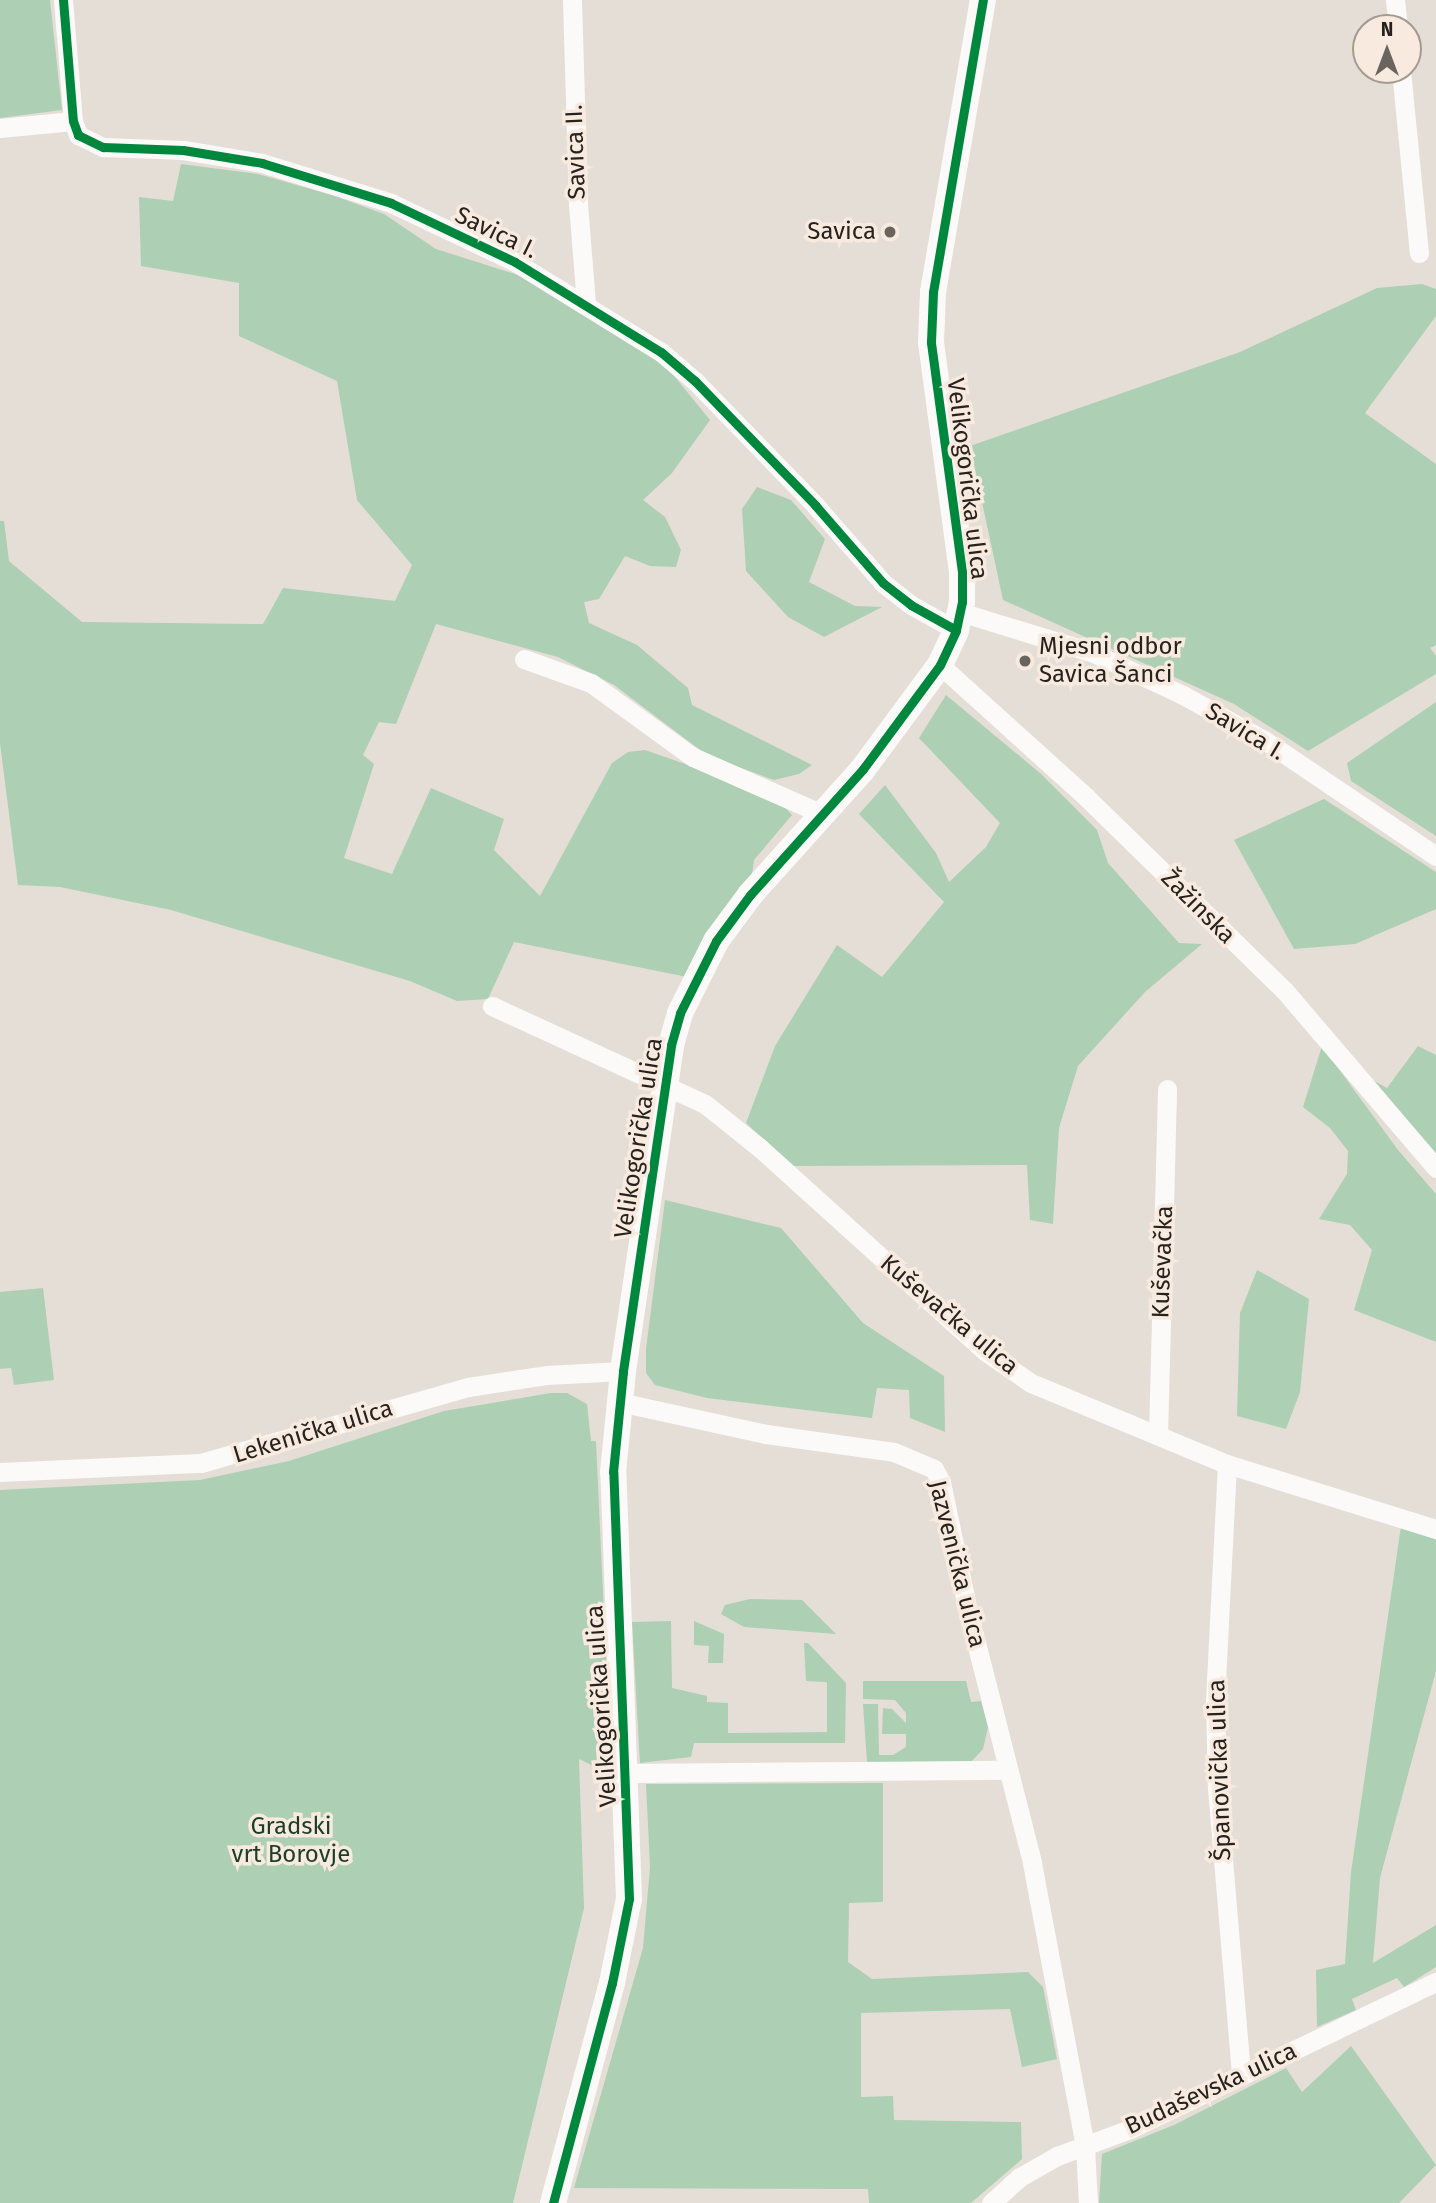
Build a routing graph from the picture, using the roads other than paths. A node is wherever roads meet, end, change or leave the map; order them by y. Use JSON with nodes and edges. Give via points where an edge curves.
{"nodes":[{"id":1,"x":63,"y":0,"type":"edge"},
{"id":2,"x":572,"y":0,"type":"edge"},
{"id":3,"x":983,"y":0,"type":"edge"},
{"id":4,"x":1402,"y":84,"type":"edge"},
{"id":5,"x":73,"y":121,"type":"junction"},
{"id":6,"x":0,"y":128,"type":"edge"},
{"id":7,"x":1419,"y":253,"type":"dead end"},
{"id":8,"x":586,"y":304,"type":"junction"},
{"id":9,"x":958,"y":621,"type":"junction"},
{"id":10,"x":524,"y":659,"type":"dead end"},
{"id":11,"x":940,"y":664,"type":"junction"},
{"id":12,"x":820,"y":813,"type":"junction"},
{"id":13,"x":1436,"y":856,"type":"edge"},
{"id":14,"x":492,"y":1006,"type":"dead end"},
{"id":15,"x":663,"y":1084,"type":"junction"},
{"id":16,"x":1167,"y":1089,"type":"dead end"},
{"id":17,"x":1436,"y":1168,"type":"edge"},
{"id":18,"x":623,"y":1371,"type":"junction"},
{"id":19,"x":619,"y":1402,"type":"junction"},
{"id":20,"x":1158,"y":1435,"type":"junction"},
{"id":21,"x":1227,"y":1464,"type":"junction"},
{"id":22,"x":0,"y":1472,"type":"edge"},
{"id":23,"x":1436,"y":1529,"type":"edge"},
{"id":24,"x":1006,"y":1770,"type":"junction"},
{"id":25,"x":626,"y":1773,"type":"junction"},
{"id":26,"x":1436,"y":1982,"type":"edge"},
{"id":27,"x":1241,"y":2075,"type":"junction"},
{"id":28,"x":1085,"y":2147,"type":"junction"},
{"id":29,"x":553,"y":2203,"type":"edge"},
{"id":30,"x":992,"y":2203,"type":"edge"},
{"id":31,"x":1088,"y":2203,"type":"edge"}],
"edges":[{"from":1,"to":5,"type":"street"},
{"from":2,"to":8,"type":"street","name":"Savica II."},
{"from":3,"to":9,"type":"street","name":"Velikogorička ulica","via":[[942,231],[931,342],[958,534]]},
{"from":4,"to":7,"type":"street"},
{"from":5,"to":6,"type":"street"},
{"from":5,"to":8,"type":"street","name":"Savica I.","via":[[78,135],[103,147],[224,155],[391,203],[515,262]]},
{"from":8,"to":9,"type":"street","name":"Savica I.","via":[[661,352],[695,381],[883,583],[911,605]]},
{"from":9,"to":11,"type":"street","name":"Velikogorička ulica"},
{"from":9,"to":13,"type":"street","name":"Savica I.","via":[[1091,652],[1183,695],[1264,740]]},
{"from":10,"to":12,"type":"street","via":[[591,683],[693,757]]},
{"from":11,"to":12,"type":"street","name":"Velikogorička ulica","via":[[863,769]]},
{"from":11,"to":17,"type":"street","name":"Žažinska","via":[[1086,797],[1283,990]]},
{"from":12,"to":15,"type":"street","name":"Velikogorička ulica","via":[[716,941],[680,1013]]},
{"from":14,"to":15,"type":"street","name":"Kuševačka ulica"},
{"from":15,"to":18,"type":"street","name":"Velikogorička ulica"},
{"from":15,"to":20,"type":"street","name":"Kuševačka ulica","via":[[729,1121],[1009,1368],[1062,1397]]},
{"from":16,"to":20,"type":"street","name":"Kuševačka"},
{"from":18,"to":19,"type":"street","name":"Velikogorička ulica"},
{"from":18,"to":22,"type":"street","name":"Lekenička ulica","via":[[546,1375],[468,1387],[201,1463]]},
{"from":19,"to":24,"type":"street","name":"Jazvenička ulica","via":[[766,1434],[894,1452],[934,1469],[942,1482]]},
{"from":19,"to":25,"type":"street","name":"Velikogorička ulica","via":[[613,1517]]},
{"from":20,"to":21,"type":"street","name":"Kuševačka ulica"},
{"from":21,"to":23,"type":"street","name":"Kuševačka ulica"},
{"from":21,"to":27,"type":"street","name":"Španovička ulica","via":[[1216,1726]]},
{"from":24,"to":25,"type":"street"},
{"from":24,"to":28,"type":"street","name":"Jazvenička ulica","via":[[1032,1863]]},
{"from":25,"to":29,"type":"street","name":"Velikogorička ulica","via":[[631,1874],[622,1943]]},
{"from":26,"to":27,"type":"street","name":"Budaševska ulica"},
{"from":27,"to":28,"type":"street","name":"Budaševska ulica"},
{"from":28,"to":30,"type":"street","name":"Budaševska ulica","via":[[1020,2177]]},
{"from":28,"to":31,"type":"street","name":"Jazvenička ulica"}]}
